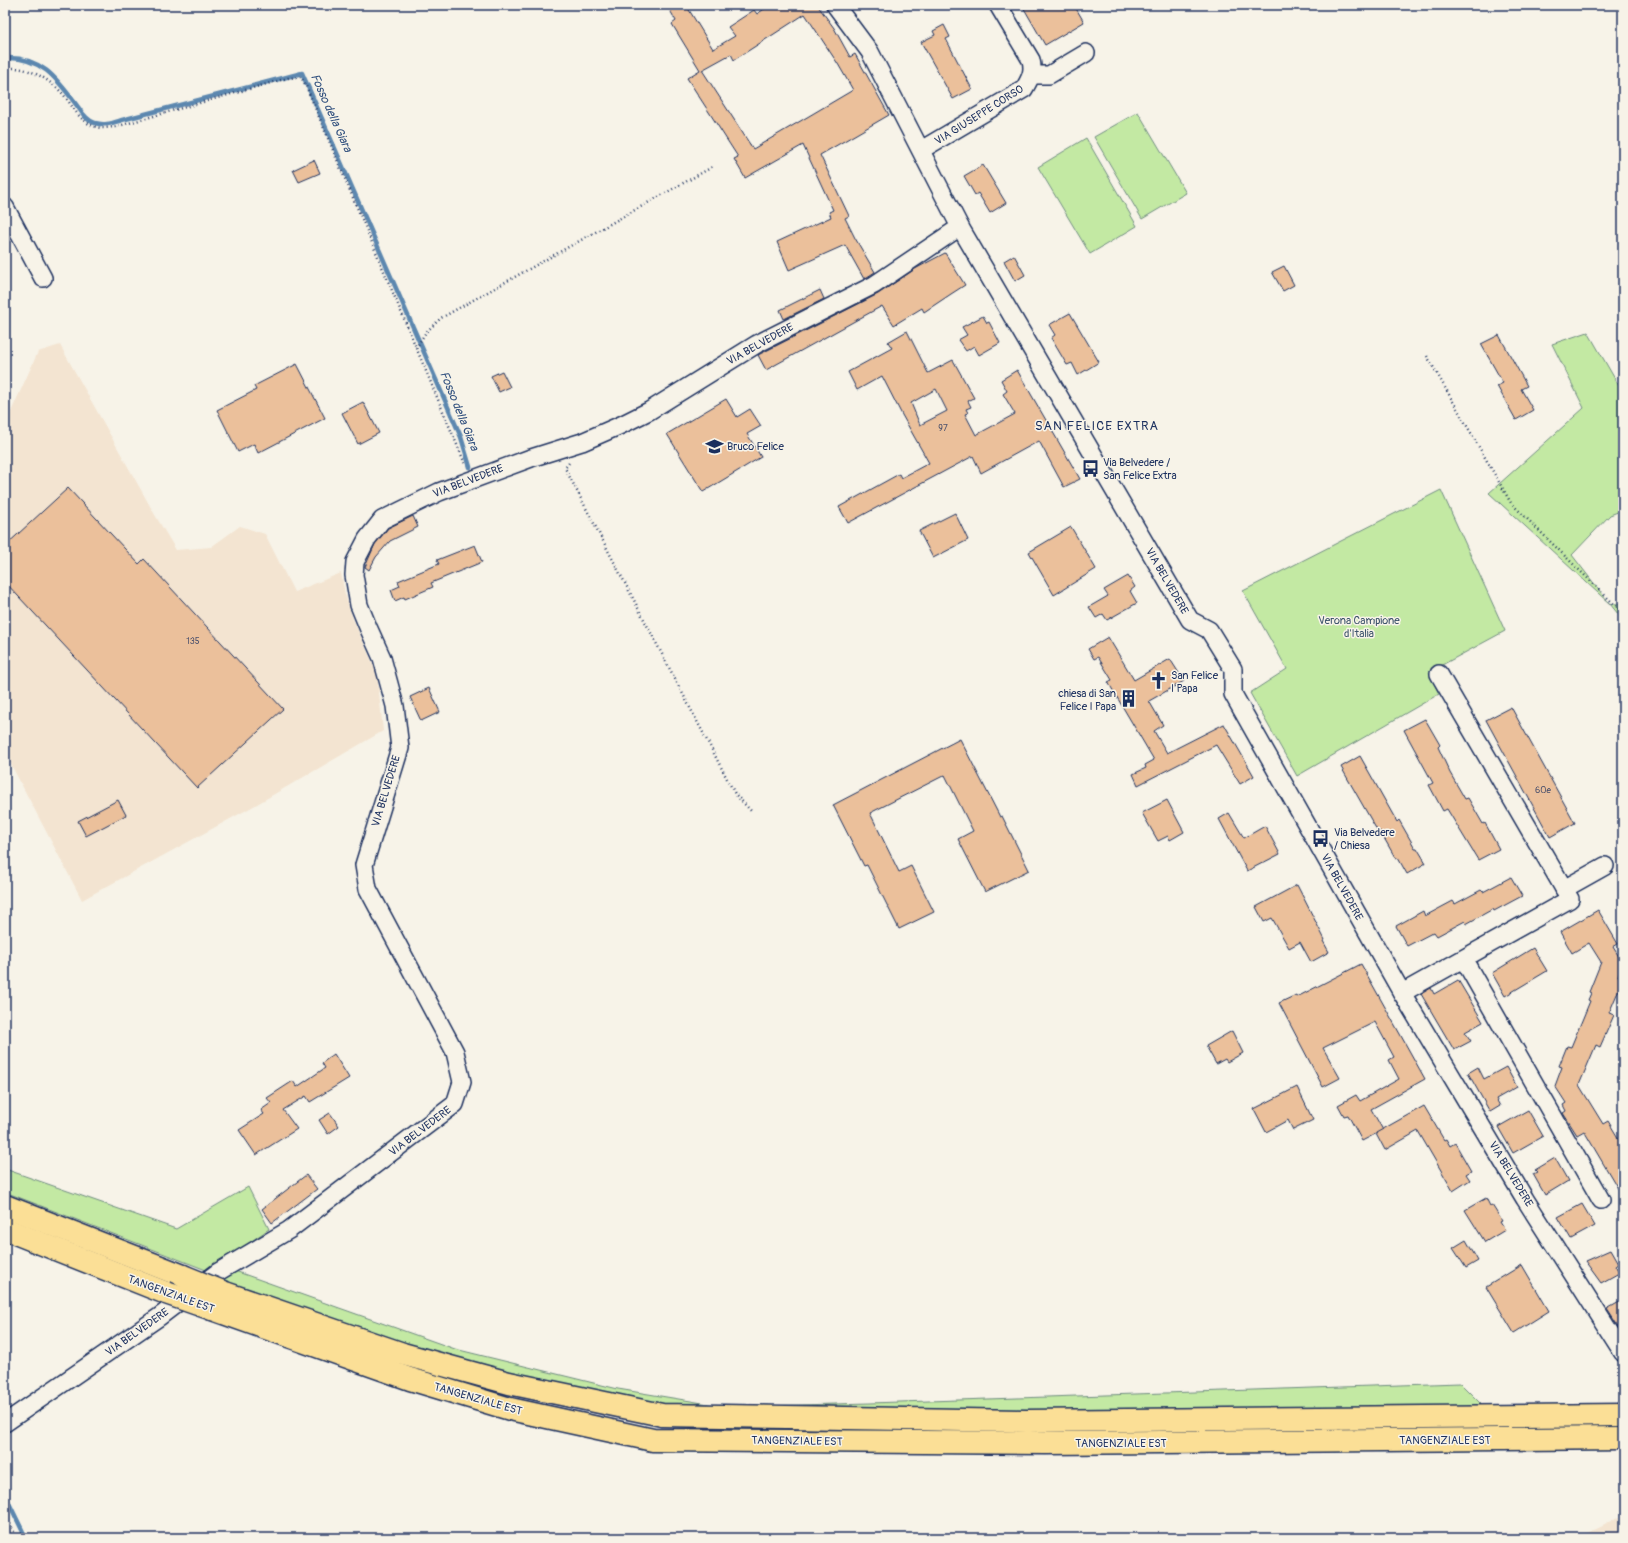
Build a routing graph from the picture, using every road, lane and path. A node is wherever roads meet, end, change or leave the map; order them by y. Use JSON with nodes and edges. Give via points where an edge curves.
{"nodes":[{"id":1,"x":835,"y":5,"type":"edge"},
{"id":2,"x":998,"y":5,"type":"edge"},
{"id":3,"x":1086,"y":53,"type":"dead end"},
{"id":4,"x":5,"y":69,"type":"edge"},
{"id":5,"x":1032,"y":75,"type":"junction"},
{"id":6,"x":921,"y":150,"type":"junction"},
{"id":7,"x":714,"y":166,"type":"dead end"},
{"id":8,"x":5,"y":207,"type":"edge"},
{"id":9,"x":960,"y":227,"type":"junction"},
{"id":10,"x":43,"y":278,"type":"dead end"},
{"id":11,"x":416,"y":348,"type":"junction"},
{"id":12,"x":1428,"y":356,"type":"dead end"},
{"id":13,"x":582,"y":442,"type":"junction"},
{"id":14,"x":471,"y":479,"type":"junction"},
{"id":15,"x":1623,"y":613,"type":"edge"},
{"id":16,"x":1440,"y":674,"type":"dead end"},
{"id":17,"x":752,"y":812,"type":"dead end"},
{"id":18,"x":1605,"y":866,"type":"dead end"},
{"id":19,"x":1564,"y":889,"type":"junction"},
{"id":20,"x":1464,"y":960,"type":"junction"},
{"id":21,"x":1402,"y":993,"type":"junction"},
{"id":22,"x":1601,"y":1200,"type":"dead end"},
{"id":23,"x":5,"y":1206,"type":"edge"},
{"id":24,"x":5,"y":1229,"type":"edge"},
{"id":25,"x":218,"y":1301,"type":"junction"},
{"id":26,"x":1623,"y":1353,"type":"edge"},
{"id":27,"x":1623,"y":1415,"type":"edge"},
{"id":28,"x":5,"y":1423,"type":"edge"},
{"id":29,"x":1623,"y":1438,"type":"edge"},
{"id":30,"x":5,"y":1513,"type":"edge"},
{"id":31,"x":17,"y":1538,"type":"edge"}],
"edges":[{"from":1,"to":6,"type":"street","name":"VIA BELVEDERE","via":[[870,52]]},
{"from":2,"to":5,"type":"street","name":"VIA GIUSEPPE CORSO","via":[[1031,60]]},
{"from":3,"to":5,"type":"street","name":"VIA GIUSEPPE CORSO","via":[[1049,75]]},
{"from":4,"to":11,"type":"path","via":[[31,72],[47,80],[62,93],[82,120],[97,127],[115,127],[288,78],[300,77]]},
{"from":5,"to":6,"type":"street","name":"VIA GIUSEPPE CORSO","via":[[1024,89]]},
{"from":6,"to":9,"type":"street","name":"VIA BELVEDERE"},
{"from":7,"to":11,"type":"path","via":[[441,318],[426,332]]},
{"from":8,"to":10,"type":"street"},
{"from":9,"to":13,"type":"street","name":"VIA BELVEDERE","via":[[874,285],[757,344],[649,411]]},
{"from":9,"to":21,"type":"street","name":"VIA BELVEDERE","via":[[1190,620],[1209,630],[1234,669],[1233,694]]},
{"from":11,"to":14,"type":"path"},
{"from":12,"to":15,"type":"path","via":[[1511,503]]},
{"from":13,"to":14,"type":"street","name":"VIA BELVEDERE"},
{"from":13,"to":17,"type":"path","via":[[565,468],[735,794]]},
{"from":14,"to":28,"type":"street","name":"VIA BELVEDERE","via":[[382,520],[367,539],[355,562],[354,575],[359,605],[382,658],[395,706],[400,748],[364,865],[368,889],[455,1052],[462,1082],[456,1104],[290,1230],[218,1272],[159,1318]]},
{"from":16,"to":19,"type":"street"},
{"from":18,"to":19,"type":"street"},
{"from":19,"to":20,"type":"street","via":[[1570,899]]},
{"from":20,"to":21,"type":"street"},
{"from":20,"to":22,"type":"street"},
{"from":21,"to":26,"type":"street","name":"VIA BELVEDERE","via":[[1525,1199]]},
{"from":23,"to":25,"type":"highway","name":"TANGENZIALE EST","bridge":true,"via":[[183,1276]]},
{"from":24,"to":25,"type":"highway","name":"TANGENZIALE EST","bridge":true,"via":[[166,1293]]},
{"from":25,"to":27,"type":"highway","name":"TANGENZIALE EST","via":[[509,1383],[662,1414],[1027,1421]]},
{"from":25,"to":29,"type":"highway","name":"TANGENZIALE EST","via":[[410,1379],[510,1409],[653,1440],[1046,1443]]},
{"from":30,"to":31,"type":"path"}]}
